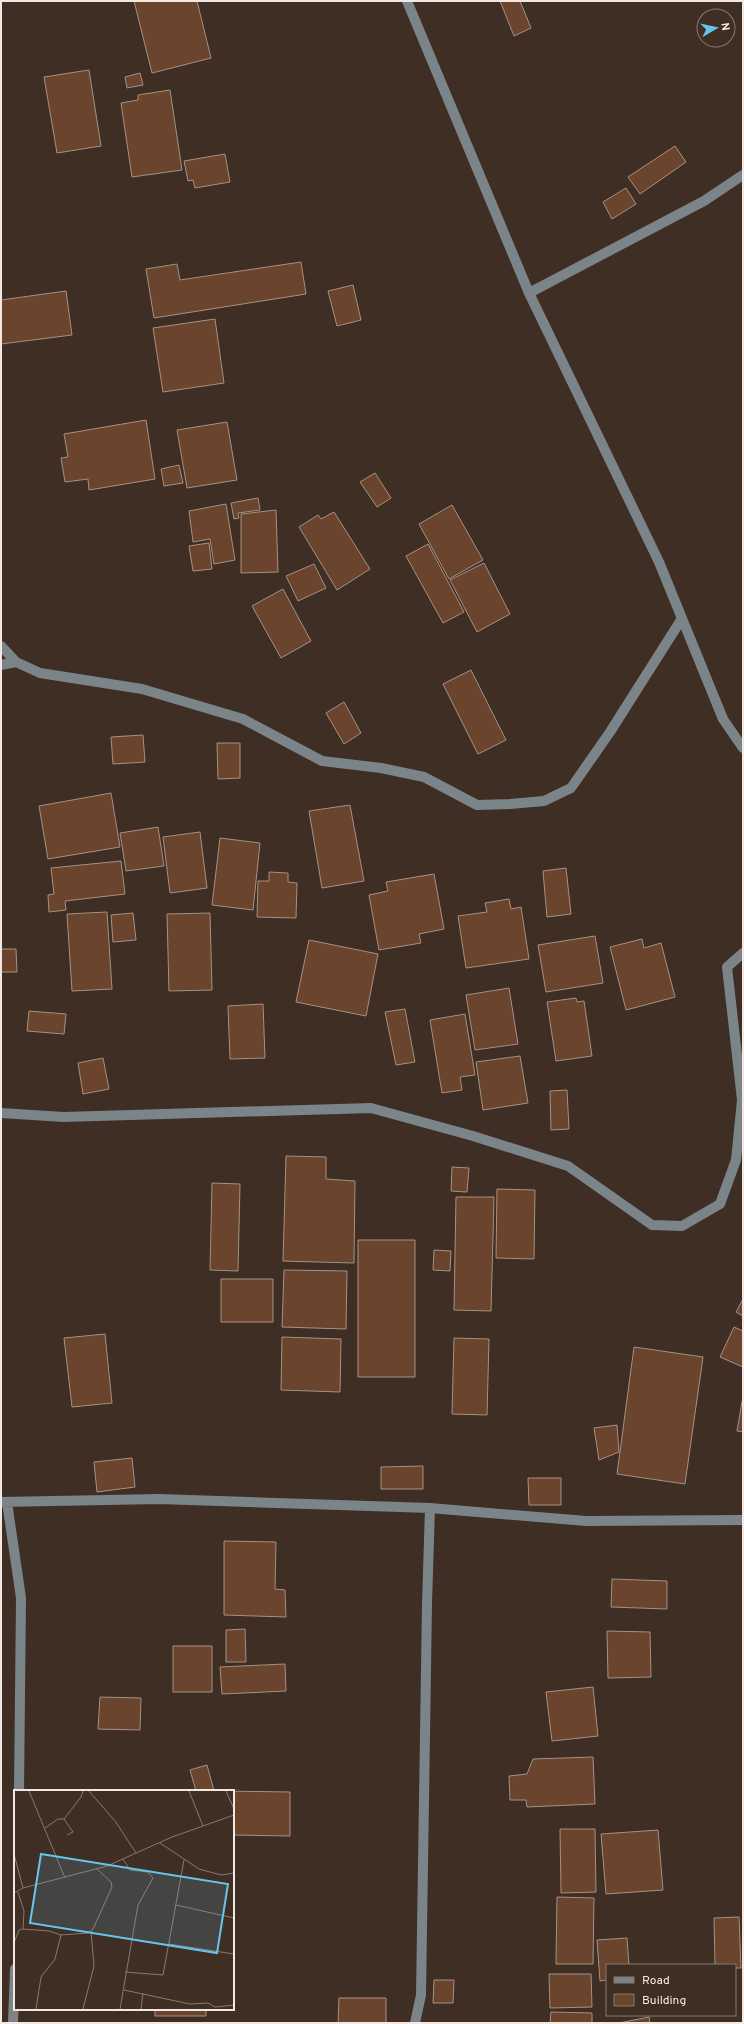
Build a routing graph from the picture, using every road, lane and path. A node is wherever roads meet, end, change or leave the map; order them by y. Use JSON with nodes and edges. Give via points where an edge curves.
{"nodes":[{"id":1,"x":408,"y":1,"type":"edge"},
{"id":2,"x":743,"y":175,"type":"edge"},
{"id":3,"x":529,"y":293,"type":"junction"},
{"id":4,"x":681,"y":620,"type":"junction"},
{"id":5,"x":1,"y":646,"type":"edge"},
{"id":6,"x":16,"y":662,"type":"junction"},
{"id":7,"x":1,"y":665,"type":"edge"},
{"id":8,"x":743,"y":748,"type":"edge"},
{"id":9,"x":743,"y":953,"type":"edge"},
{"id":10,"x":1,"y":1113,"type":"edge"},
{"id":11,"x":4,"y":1502,"type":"edge"},
{"id":12,"x":430,"y":1508,"type":"junction"},
{"id":13,"x":743,"y":1520,"type":"edge"},
{"id":14,"x":19,"y":1790,"type":"edge"},
{"id":15,"x":14,"y":1996,"type":"edge"},
{"id":16,"x":13,"y":2023,"type":"edge"},
{"id":17,"x":415,"y":2023,"type":"edge"}],
"edges":[{"from":1,"to":3,"type":"street"},
{"from":2,"to":3,"type":"street","via":[[704,201]]},
{"from":3,"to":4,"type":"street","via":[[659,562]]},
{"from":4,"to":6,"type":"street","via":[[571,788],[544,801],[510,804],[477,805],[424,777],[381,768],[322,761],[242,719],[142,689],[40,673]]},
{"from":4,"to":8,"type":"street","via":[[709,680],[723,719]]},
{"from":5,"to":6,"type":"street"},
{"from":6,"to":7,"type":"street"},
{"from":9,"to":10,"type":"street","via":[[727,967],[742,1100],[736,1160],[720,1204],[682,1226],[652,1225],[568,1166],[371,1108],[64,1117]]},
{"from":11,"to":12,"type":"street","via":[[160,1499]]},
{"from":11,"to":14,"type":"street","via":[[21,1598]]},
{"from":12,"to":13,"type":"street","via":[[586,1521]]},
{"from":12,"to":17,"type":"street","via":[[420,1995]]},
{"from":15,"to":16,"type":"street"}]}
